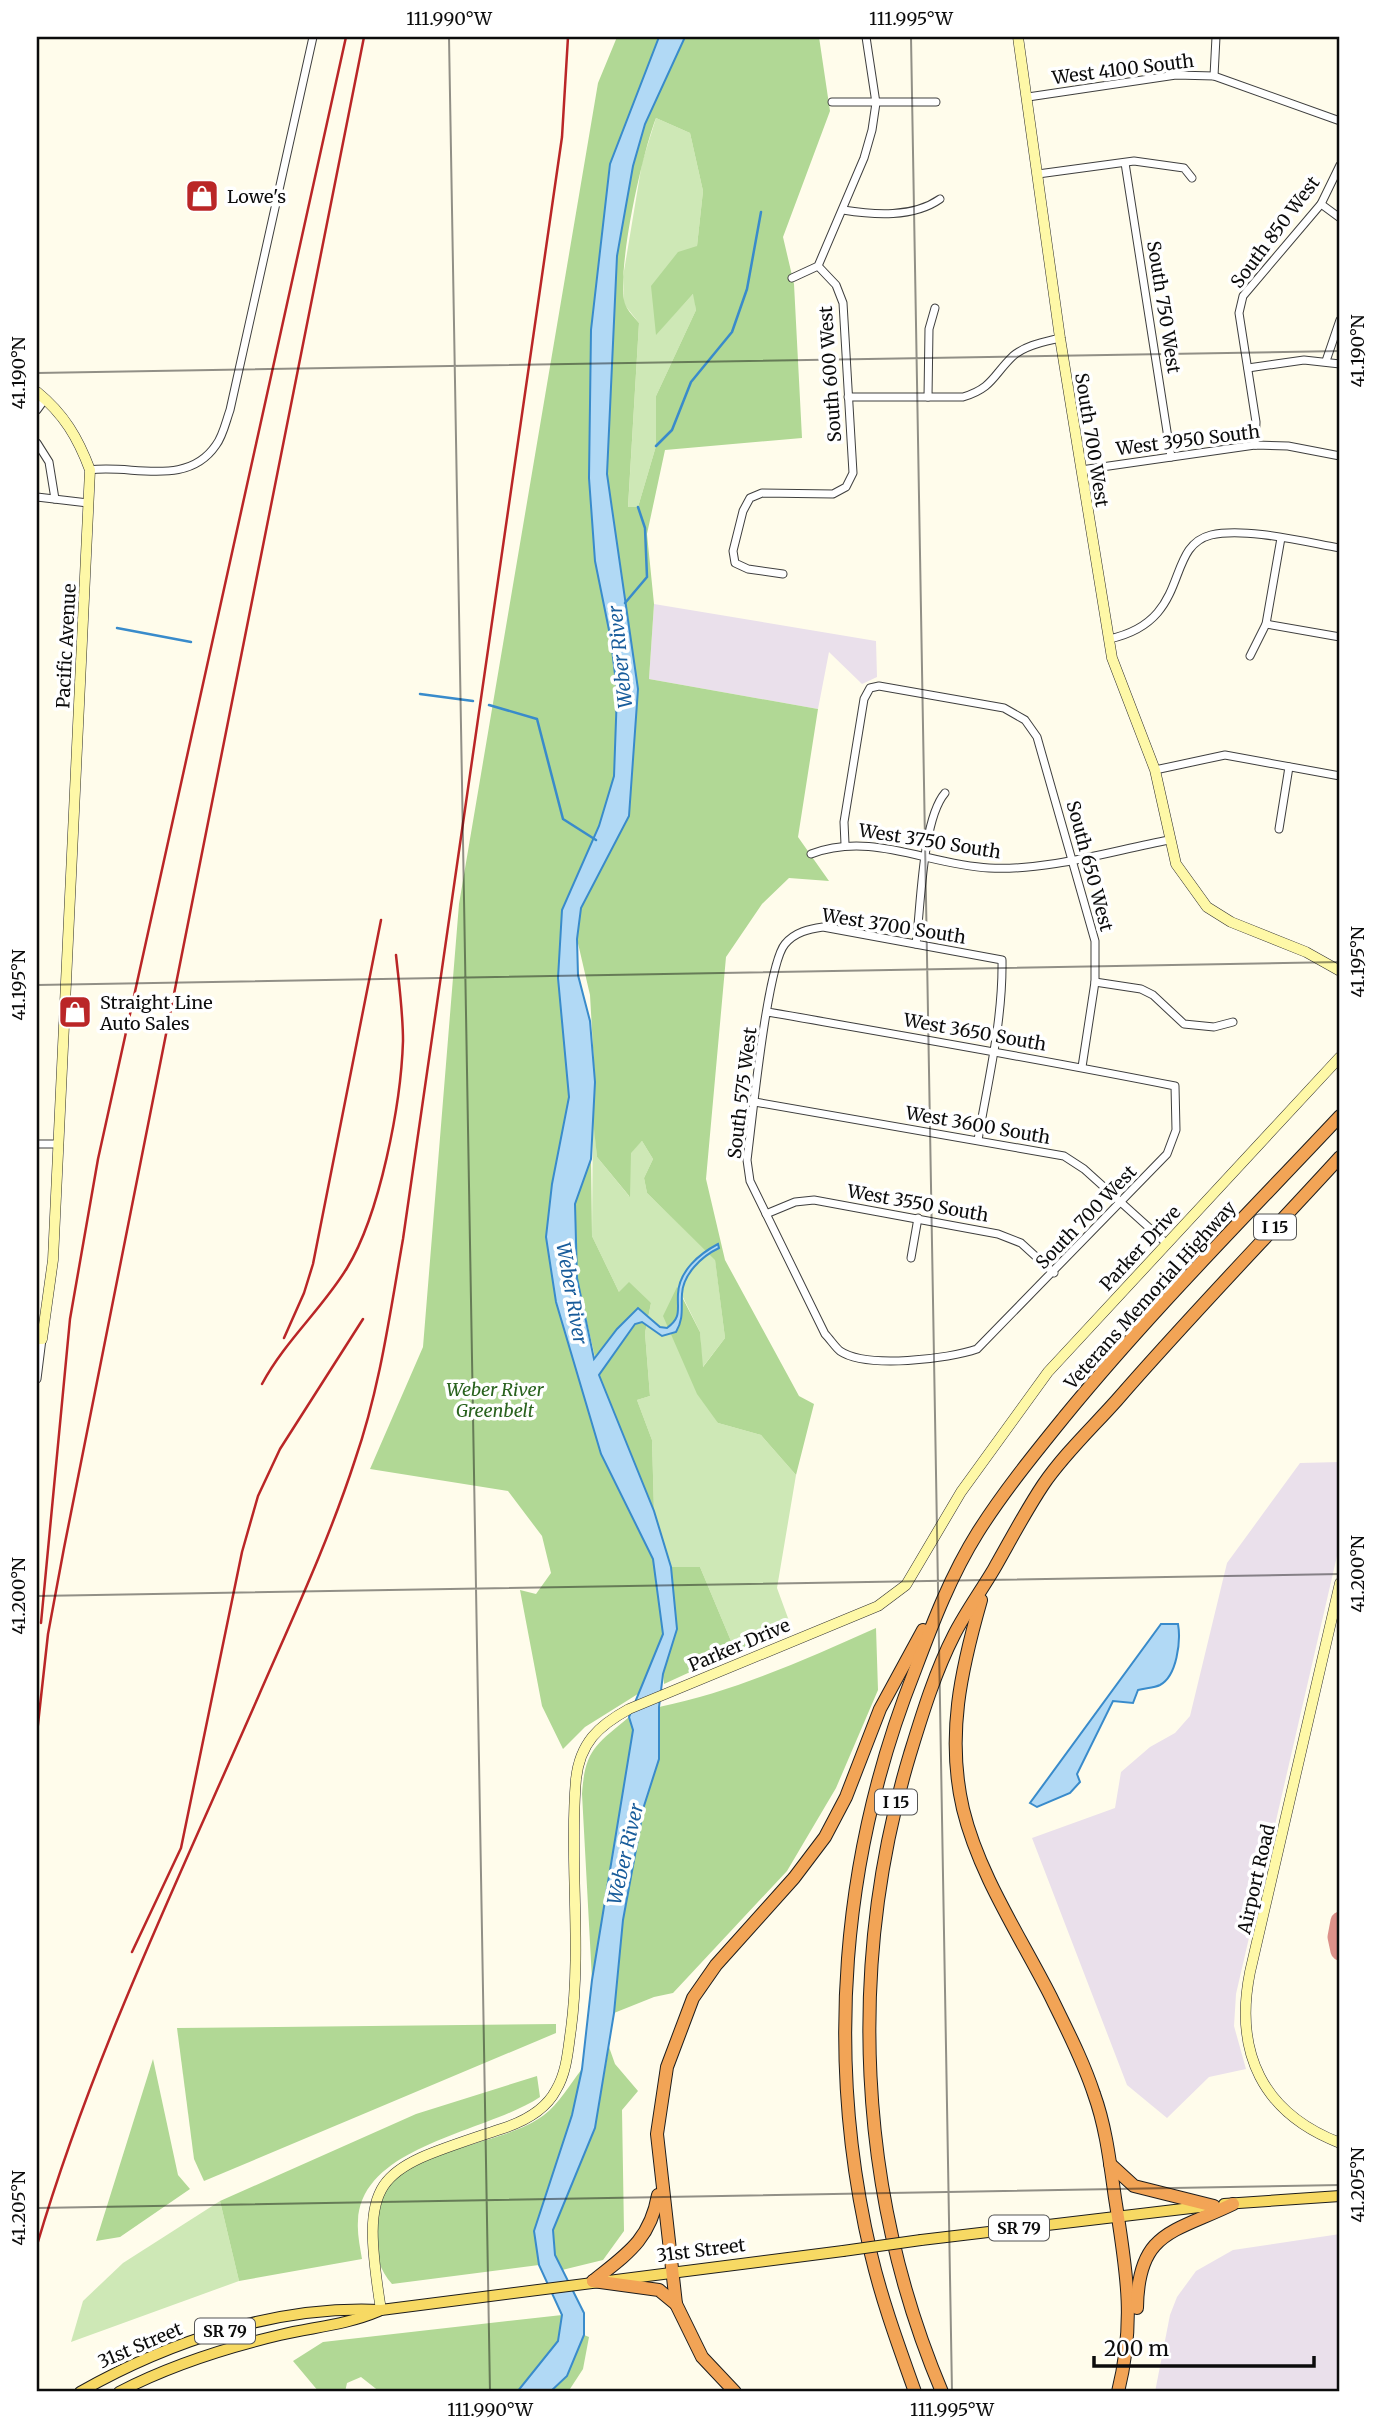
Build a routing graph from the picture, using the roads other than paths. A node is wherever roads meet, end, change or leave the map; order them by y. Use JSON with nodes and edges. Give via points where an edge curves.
{"nodes":[{"id":1,"x":313,"y":37,"type":"edge"},
{"id":2,"x":866,"y":37,"type":"edge"},
{"id":3,"x":1018,"y":37,"type":"edge"},
{"id":4,"x":1216,"y":37,"type":"edge"},
{"id":5,"x":1214,"y":76,"type":"junction"},
{"id":6,"x":1028,"y":97,"type":"junction"},
{"id":7,"x":832,"y":102,"type":"dead end"},
{"id":8,"x":936,"y":102,"type":"dead end"},
{"id":9,"x":876,"y":103,"type":"junction"},
{"id":10,"x":1340,"y":121,"type":"edge"},
{"id":11,"x":1125,"y":163,"type":"junction"},
{"id":12,"x":1340,"y":165,"type":"edge"},
{"id":13,"x":1038,"y":174,"type":"junction"},
{"id":14,"x":1192,"y":178,"type":"dead end"},
{"id":15,"x":940,"y":200,"type":"dead end"},
{"id":16,"x":1321,"y":204,"type":"junction"},
{"id":17,"x":843,"y":210,"type":"junction"},
{"id":18,"x":1340,"y":218,"type":"edge"},
{"id":19,"x":818,"y":266,"type":"junction"},
{"id":20,"x":792,"y":278,"type":"dead end"},
{"id":21,"x":935,"y":308,"type":"dead end"},
{"id":22,"x":1340,"y":320,"type":"edge"},
{"id":23,"x":1060,"y":338,"type":"junction"},
{"id":24,"x":1326,"y":361,"type":"junction"},
{"id":25,"x":1340,"y":364,"type":"edge"},
{"id":26,"x":1248,"y":368,"type":"junction"},
{"id":27,"x":41,"y":396,"type":"edge"},
{"id":28,"x":848,"y":397,"type":"junction"},
{"id":29,"x":928,"y":397,"type":"junction"},
{"id":30,"x":37,"y":410,"type":"edge"},
{"id":31,"x":37,"y":443,"type":"edge"},
{"id":32,"x":1255,"y":444,"type":"junction"},
{"id":33,"x":1340,"y":456,"type":"edge"},
{"id":34,"x":1171,"y":457,"type":"junction"},
{"id":35,"x":90,"y":470,"type":"junction"},
{"id":36,"x":1081,"y":470,"type":"junction"},
{"id":37,"x":37,"y":497,"type":"edge"},
{"id":38,"x":55,"y":499,"type":"junction"},
{"id":39,"x":88,"y":503,"type":"junction"},
{"id":40,"x":1280,"y":538,"type":"junction"},
{"id":41,"x":1340,"y":548,"type":"edge"},
{"id":42,"x":783,"y":574,"type":"dead end"},
{"id":43,"x":1266,"y":624,"type":"junction"},
{"id":44,"x":1340,"y":637,"type":"edge"},
{"id":45,"x":1109,"y":639,"type":"junction"},
{"id":46,"x":1250,"y":656,"type":"dead end"},
{"id":47,"x":1289,"y":767,"type":"junction"},
{"id":48,"x":1155,"y":770,"type":"junction"},
{"id":49,"x":1340,"y":776,"type":"edge"},
{"id":50,"x":945,"y":793,"type":"dead end"},
{"id":51,"x":1279,"y":829,"type":"dead end"},
{"id":52,"x":1169,"y":840,"type":"junction"},
{"id":53,"x":845,"y":844,"type":"junction"},
{"id":54,"x":811,"y":854,"type":"dead end"},
{"id":55,"x":926,"y":857,"type":"junction"},
{"id":56,"x":1073,"y":859,"type":"junction"},
{"id":57,"x":785,"y":944,"type":"joint"},
{"id":58,"x":916,"y":944,"type":"junction"},
{"id":59,"x":1340,"y":971,"type":"edge"},
{"id":60,"x":1095,"y":982,"type":"junction"},
{"id":61,"x":768,"y":1012,"type":"junction"},
{"id":62,"x":1233,"y":1023,"type":"dead end"},
{"id":63,"x":993,"y":1052,"type":"junction"},
{"id":64,"x":1340,"y":1057,"type":"edge"},
{"id":65,"x":1082,"y":1068,"type":"junction"},
{"id":66,"x":1175,"y":1086,"type":"joint"},
{"id":67,"x":755,"y":1102,"type":"junction"},
{"id":68,"x":1340,"y":1116,"type":"edge"},
{"id":69,"x":978,"y":1140,"type":"junction"},
{"id":70,"x":37,"y":1144,"type":"edge"},
{"id":71,"x":59,"y":1144,"type":"junction"},
{"id":72,"x":1340,"y":1157,"type":"edge"},
{"id":73,"x":1121,"y":1203,"type":"junction"},
{"id":74,"x":766,"y":1214,"type":"junction"},
{"id":75,"x":918,"y":1218,"type":"junction"},
{"id":76,"x":1166,"y":1243,"type":"junction"},
{"id":77,"x":911,"y":1258,"type":"dead end"},
{"id":78,"x":1054,"y":1273,"type":"junction"},
{"id":79,"x":40,"y":1339,"type":"edge"},
{"id":80,"x":977,"y":1349,"type":"joint"},
{"id":81,"x":37,"y":1378,"type":"edge"},
{"id":82,"x":951,"y":1578,"type":"junction"},
{"id":83,"x":986,"y":1583,"type":"junction"},
{"id":84,"x":1340,"y":1583,"type":"edge"},
{"id":85,"x":1340,"y":2143,"type":"edge"},
{"id":86,"x":1110,"y":2164,"type":"junction"},
{"id":87,"x":660,"y":2184,"type":"junction"},
{"id":88,"x":1340,"y":2196,"type":"edge"},
{"id":89,"x":1233,"y":2204,"type":"junction"},
{"id":90,"x":1214,"y":2206,"type":"junction"},
{"id":91,"x":1118,"y":2215,"type":"junction"},
{"id":92,"x":672,"y":2271,"type":"junction"},
{"id":93,"x":593,"y":2281,"type":"junction"},
{"id":94,"x":676,"y":2304,"type":"junction"},
{"id":95,"x":381,"y":2310,"type":"junction"},
{"id":96,"x":1124,"y":2365,"type":"junction"},
{"id":97,"x":80,"y":2392,"type":"edge"},
{"id":98,"x":119,"y":2392,"type":"edge"},
{"id":99,"x":736,"y":2392,"type":"edge"},
{"id":100,"x":915,"y":2392,"type":"edge"},
{"id":101,"x":942,"y":2392,"type":"edge"},
{"id":102,"x":1118,"y":2392,"type":"edge"}],
"edges":[{"from":1,"to":35,"type":"street","via":[[230,410],[217,445],[195,466],[169,472],[114,466]]},
{"from":2,"to":9,"type":"street"},
{"from":3,"to":6,"type":"street","name":"South 700 West"},
{"from":4,"to":5,"type":"street"},
{"from":5,"to":6,"type":"street","name":"West 4100 South","via":[[1176,75]]},
{"from":5,"to":10,"type":"street","name":"West 4100 South"},
{"from":6,"to":13,"type":"street","name":"South 700 West"},
{"from":7,"to":9,"type":"street"},
{"from":8,"to":9,"type":"street"},
{"from":9,"to":17,"type":"street","via":[[864,158]]},
{"from":11,"to":13,"type":"street"},
{"from":11,"to":14,"type":"street","via":[[1184,168]]},
{"from":11,"to":34,"type":"street","name":"South 750 West"},
{"from":12,"to":16,"type":"street","name":"South 850 West"},
{"from":13,"to":23,"type":"street","name":"South 700 West"},
{"from":15,"to":17,"type":"street","via":[[926,209],[872,215]]},
{"from":16,"to":18,"type":"street"},
{"from":16,"to":26,"type":"street","name":"South 850 West","via":[[1243,296],[1239,313]]},
{"from":17,"to":19,"type":"street"},
{"from":19,"to":20,"type":"street"},
{"from":19,"to":28,"type":"street","name":"South 600 West","via":[[836,285],[843,303]]},
{"from":21,"to":29,"type":"street","via":[[929,329]]},
{"from":22,"to":24,"type":"street"},
{"from":23,"to":29,"type":"street","via":[[1036,343],[1014,355],[981,392]]},
{"from":23,"to":36,"type":"street","name":"South 700 West"},
{"from":24,"to":25,"type":"street"},
{"from":24,"to":26,"type":"street","via":[[1304,359]]},
{"from":26,"to":32,"type":"street","name":"South 850 West"},
{"from":27,"to":30,"type":"street"},
{"from":27,"to":35,"type":"street","via":[[62,415],[78,439]]},
{"from":28,"to":29,"type":"street"},
{"from":28,"to":42,"type":"street","name":"South 600 West","via":[[853,473],[846,487],[833,494],[762,493],[750,498],[743,511],[733,551],[735,563]]},
{"from":31,"to":38,"type":"street","via":[[49,462]]},
{"from":32,"to":33,"type":"street","name":"West 3950 South"},
{"from":32,"to":34,"type":"street","name":"West 3950 South"},
{"from":34,"to":36,"type":"street","name":"West 3950 South"},
{"from":35,"to":39,"type":"street","name":"Pacific Avenue"},
{"from":36,"to":45,"type":"street","name":"South 700 West"},
{"from":37,"to":38,"type":"street"},
{"from":38,"to":39,"type":"street"},
{"from":39,"to":71,"type":"street","name":"Pacific Avenue"},
{"from":40,"to":41,"type":"street"},
{"from":40,"to":43,"type":"street"},
{"from":40,"to":45,"type":"street","via":[[1213,534],[1197,541],[1185,555],[1167,603],[1152,621],[1132,635]]},
{"from":43,"to":44,"type":"street"},
{"from":43,"to":46,"type":"street"},
{"from":45,"to":48,"type":"street","name":"South 700 West"},
{"from":47,"to":48,"type":"street","via":[[1225,755]]},
{"from":47,"to":49,"type":"street"},
{"from":47,"to":51,"type":"street"},
{"from":48,"to":52,"type":"street","name":"South 700 West"},
{"from":50,"to":55,"type":"street","via":[[935,804]]},
{"from":52,"to":56,"type":"street","name":"West 3750 South"},
{"from":52,"to":59,"type":"street","name":"South 700 West","via":[[1176,864],[1207,907]]},
{"from":53,"to":54,"type":"street","name":"West 3750 South"},
{"from":53,"to":55,"type":"street","name":"West 3750 South"},
{"from":53,"to":56,"type":"street","name":"South 650 West","via":[[844,822],[864,699],[870,688],[879,685],[1004,708],[1025,720],[1037,737]]},
{"from":55,"to":56,"type":"street","name":"West 3750 South","via":[[987,868],[1023,868]]},
{"from":55,"to":58,"type":"street"},
{"from":56,"to":60,"type":"street","name":"South 650 West","via":[[1094,941]]},
{"from":57,"to":58,"type":"street","name":"West 3700 South","via":[[804,929],[823,927]]},
{"from":57,"to":61,"type":"street","name":"South 575 West","via":[[775,965]]},
{"from":58,"to":63,"type":"street","name":"West 3700 South","via":[[1002,960],[1003,994]]},
{"from":60,"to":62,"type":"street","via":[[1141,989],[1184,1024],[1214,1027]]},
{"from":60,"to":65,"type":"street","name":"South 650 West"},
{"from":61,"to":63,"type":"street","name":"West 3650 South"},
{"from":61,"to":67,"type":"street","name":"South 575 West"},
{"from":63,"to":65,"type":"street","name":"West 3650 South"},
{"from":63,"to":69,"type":"street"},
{"from":64,"to":76,"type":"street","name":"Parker Drive"},
{"from":65,"to":66,"type":"street","name":"West 3650 South"},
{"from":66,"to":73,"type":"street","name":"South 700 West","via":[[1175,1130],[1167,1154]]},
{"from":67,"to":69,"type":"street","name":"West 3600 South"},
{"from":67,"to":74,"type":"street","name":"South 575 West","via":[[747,1160],[750,1181]]},
{"from":68,"to":82,"type":"highway","name":"Veterans Memorial Highway","number":"I 15","via":[[1116,1353],[1032,1457]]},
{"from":69,"to":73,"type":"street","name":"West 3600 South","via":[[1064,1156]]},
{"from":70,"to":71,"type":"street"},
{"from":71,"to":79,"type":"street","name":"Pacific Avenue","via":[[53,1260]]},
{"from":72,"to":83,"type":"highway","number":"I 15","via":[[1045,1483]]},
{"from":73,"to":76,"type":"street","name":"West 3600 South"},
{"from":73,"to":78,"type":"street","name":"South 700 West"},
{"from":74,"to":75,"type":"street","name":"West 3550 South","via":[[814,1200]]},
{"from":74,"to":80,"type":"street","name":"South 575 West","via":[[825,1334],[841,1351],[867,1360],[958,1356]]},
{"from":75,"to":77,"type":"street"},
{"from":75,"to":78,"type":"street","name":"West 3550 South","via":[[1021,1243]]},
{"from":76,"to":95,"type":"street","name":"Parker Drive","via":[[1048,1372],[1003,1431],[906,1586],[878,1606],[629,1709],[591,1735],[577,1764],[574,1794],[577,1975],[568,2052],[559,2085],[535,2114],[425,2154],[386,2181],[374,2206],[371,2233]]},
{"from":78,"to":80,"type":"street","name":"South 700 West"},
{"from":79,"to":81,"type":"street","name":"Pacific Avenue"},
{"from":82,"to":87,"type":"highway","via":[[880,1709],[825,1838],[693,1998],[667,2067],[660,2101]]},
{"from":82,"to":100,"type":"highway","name":"Veterans Memorial Highway","number":"I 15","via":[[888,1737],[871,1800],[850,1921],[845,1989],[845,2058],[858,2189],[889,2319]]},
{"from":83,"to":86,"type":"highway","via":[[960,1677],[956,1709],[964,1810],[984,1868],[1095,2095]]},
{"from":83,"to":101,"type":"highway","number":"I 15","via":[[953,1637],[920,1721],[896,1802],[880,1885],[869,1995],[875,2140],[891,2239],[908,2303]]},
{"from":84,"to":85,"type":"street","name":"Airport Road","via":[[1250,1972],[1244,2024],[1258,2074],[1273,2096],[1291,2117]]},
{"from":86,"to":90,"type":"highway","via":[[1134,2186]]},
{"from":86,"to":91,"type":"highway"},
{"from":87,"to":92,"type":"highway"},
{"from":87,"to":93,"type":"highway","via":[[654,2218],[638,2245]]},
{"from":88,"to":89,"type":"main road","name":"31st Street","number":"SR 79"},
{"from":89,"to":90,"type":"main road","name":"31st Street","number":"SR 79"},
{"from":89,"to":96,"type":"highway","via":[[1172,2232],[1148,2250],[1138,2274],[1133,2346]]},
{"from":90,"to":91,"type":"main road","name":"31st Street","number":"SR 79"},
{"from":91,"to":92,"type":"main road","name":"31st Street","number":"SR 79","bridge":true},
{"from":91,"to":96,"type":"highway","via":[[1129,2298]]},
{"from":92,"to":93,"type":"main road","name":"31st Street","number":"SR 79"},
{"from":92,"to":94,"type":"highway"},
{"from":93,"to":94,"type":"highway","via":[[659,2290]]},
{"from":93,"to":95,"type":"main road","name":"31st Street","number":"SR 79"},
{"from":94,"to":99,"type":"highway","via":[[702,2357]]},
{"from":95,"to":97,"type":"main road","name":"31st Street","number":"SR 79","via":[[342,2308],[226,2330]]},
{"from":95,"to":98,"type":"main road","number":"SR 79","via":[[352,2323],[234,2346]]},
{"from":96,"to":102,"type":"highway"}]}
